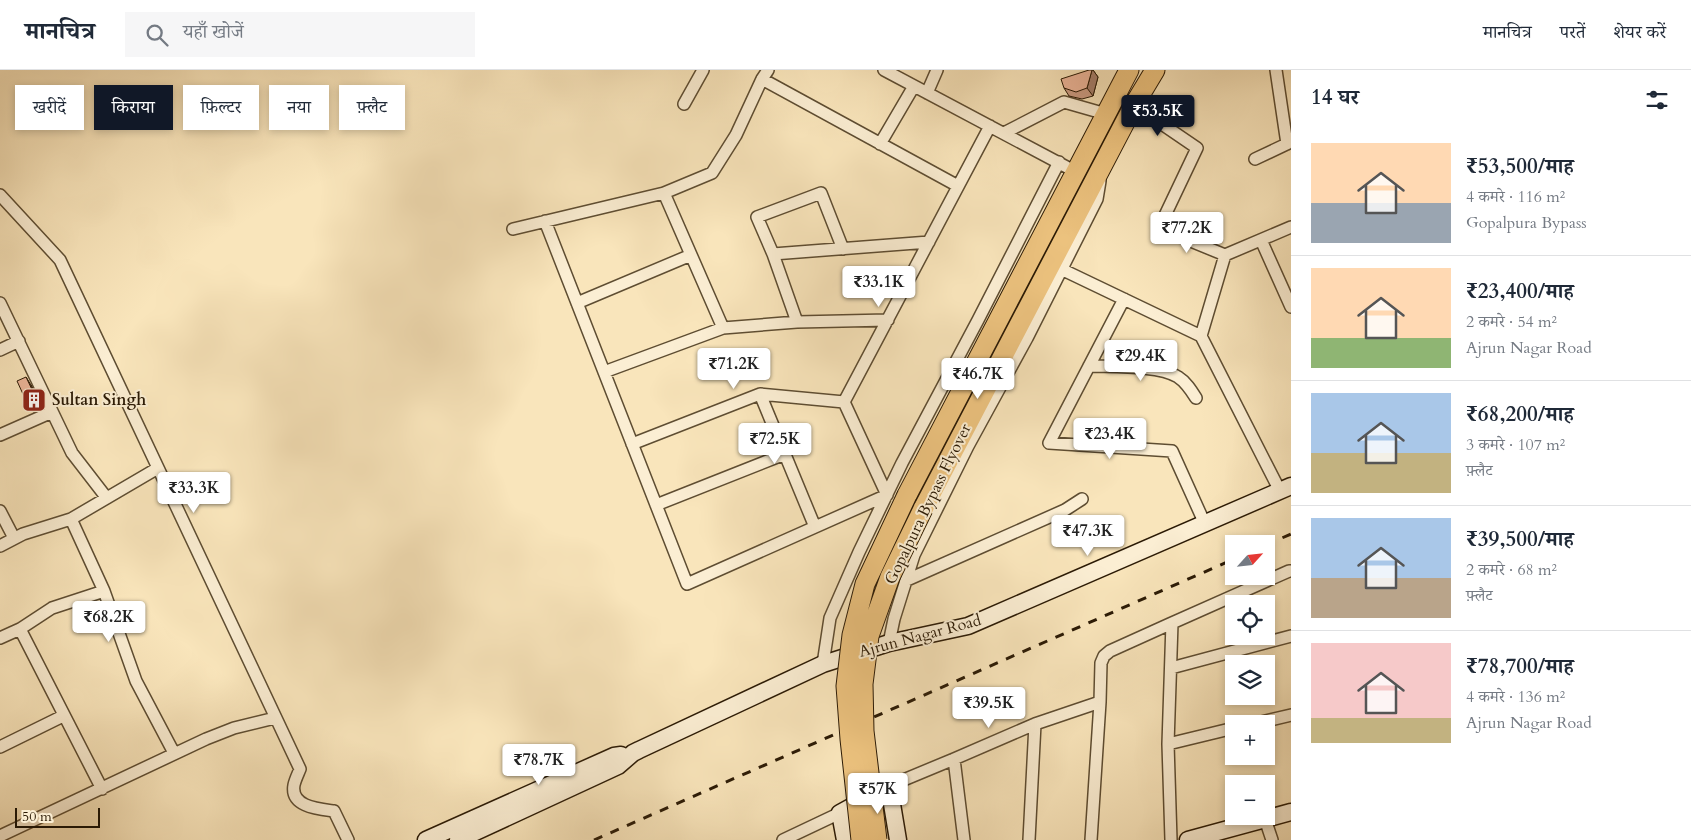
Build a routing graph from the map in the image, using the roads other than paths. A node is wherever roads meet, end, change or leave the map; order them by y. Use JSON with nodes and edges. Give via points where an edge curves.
{"nodes":[{"id":1,"x":703,"y":70,"type":"edge"},
{"id":2,"x":884,"y":70,"type":"edge"},
{"id":3,"x":937,"y":70,"type":"edge"},
{"id":4,"x":1129,"y":70,"type":"edge"},
{"id":5,"x":1155,"y":70,"type":"edge"},
{"id":6,"x":1276,"y":70,"type":"edge"},
{"id":7,"x":765,"y":75,"type":"edge"},
{"id":8,"x":914,"y":86,"type":"junction"},
{"id":9,"x":927,"y":92,"type":"junction"},
{"id":10,"x":684,"y":104,"type":"dead end"},
{"id":11,"x":1134,"y":105,"type":"junction"},
{"id":12,"x":1106,"y":114,"type":"junction"},
{"id":13,"x":990,"y":126,"type":"junction"},
{"id":14,"x":1004,"y":133,"type":"junction"},
{"id":15,"x":1289,"y":143,"type":"edge"},
{"id":16,"x":880,"y":144,"type":"junction"},
{"id":17,"x":1255,"y":159,"type":"dead end"},
{"id":18,"x":1058,"y":162,"type":"junction"},
{"id":19,"x":1102,"y":167,"type":"junction"},
{"id":20,"x":1076,"y":172,"type":"junction"},
{"id":21,"x":958,"y":186,"type":"junction"},
{"id":22,"x":664,"y":193,"type":"junction"},
{"id":23,"x":0,"y":195,"type":"edge"},
{"id":24,"x":545,"y":221,"type":"junction"},
{"id":25,"x":1291,"y":227,"type":"edge"},
{"id":26,"x":513,"y":229,"type":"dead end"},
{"id":27,"x":1261,"y":240,"type":"junction"},
{"id":28,"x":929,"y":242,"type":"junction"},
{"id":29,"x":843,"y":249,"type":"junction"},
{"id":30,"x":773,"y":254,"type":"junction"},
{"id":31,"x":691,"y":255,"type":"junction"},
{"id":32,"x":1225,"y":255,"type":"junction"},
{"id":33,"x":1062,"y":269,"type":"junction"},
{"id":34,"x":1124,"y":299,"type":"junction"},
{"id":35,"x":0,"y":303,"type":"edge"},
{"id":36,"x":577,"y":303,"type":"junction"},
{"id":37,"x":1291,"y":308,"type":"edge"},
{"id":38,"x":888,"y":320,"type":"junction"},
{"id":39,"x":797,"y":322,"type":"junction"},
{"id":40,"x":723,"y":328,"type":"junction"},
{"id":41,"x":1201,"y":336,"type":"junction"},
{"id":42,"x":19,"y":341,"type":"junction"},
{"id":43,"x":0,"y":350,"type":"edge"},
{"id":44,"x":1089,"y":366,"type":"junction"},
{"id":45,"x":604,"y":372,"type":"junction"},
{"id":46,"x":760,"y":394,"type":"junction"},
{"id":47,"x":1196,"y":398,"type":"dead end"},
{"id":48,"x":844,"y":402,"type":"junction"},
{"id":49,"x":52,"y":412,"type":"junction"},
{"id":50,"x":0,"y":435,"type":"edge"},
{"id":51,"x":632,"y":444,"type":"junction"},
{"id":52,"x":785,"y":454,"type":"junction"},
{"id":53,"x":158,"y":468,"type":"junction"},
{"id":54,"x":1285,"y":488,"type":"edge"},
{"id":55,"x":887,"y":495,"type":"junction"},
{"id":56,"x":106,"y":497,"type":"junction"},
{"id":57,"x":1082,"y":499,"type":"dead end"},
{"id":58,"x":656,"y":505,"type":"junction"},
{"id":59,"x":0,"y":511,"type":"edge"},
{"id":60,"x":71,"y":519,"type":"junction"},
{"id":61,"x":1205,"y":524,"type":"junction"},
{"id":62,"x":815,"y":527,"type":"junction"},
{"id":63,"x":14,"y":538,"type":"junction"},
{"id":64,"x":0,"y":546,"type":"edge"},
{"id":65,"x":1291,"y":571,"type":"edge"},
{"id":66,"x":907,"y":580,"type":"junction"},
{"id":67,"x":104,"y":591,"type":"junction"},
{"id":68,"x":1172,"y":623,"type":"junction"},
{"id":69,"x":20,"y":628,"type":"junction"},
{"id":70,"x":1291,"y":636,"type":"edge"},
{"id":71,"x":0,"y":638,"type":"edge"},
{"id":72,"x":889,"y":642,"type":"junction"},
{"id":73,"x":824,"y":664,"type":"junction"},
{"id":74,"x":1171,"y":668,"type":"junction"},
{"id":75,"x":1100,"y":702,"type":"junction"},
{"id":76,"x":1291,"y":715,"type":"edge"},
{"id":77,"x":63,"y":716,"type":"junction"},
{"id":78,"x":276,"y":718,"type":"junction"},
{"id":79,"x":1275,"y":719,"type":"edge"},
{"id":80,"x":1035,"y":724,"type":"junction"},
{"id":81,"x":1225,"y":730,"type":"edge"},
{"id":82,"x":1168,"y":744,"type":"junction"},
{"id":83,"x":0,"y":747,"type":"edge"},
{"id":84,"x":174,"y":753,"type":"junction"},
{"id":85,"x":633,"y":753,"type":"junction"},
{"id":86,"x":954,"y":759,"type":"junction"},
{"id":87,"x":889,"y":786,"type":"junction"},
{"id":88,"x":102,"y":789,"type":"junction"},
{"id":89,"x":840,"y":812,"type":"junction"},
{"id":90,"x":1291,"y":812,"type":"edge"},
{"id":91,"x":1275,"y":816,"type":"edge"},
{"id":92,"x":1244,"y":825,"type":"edge"},
{"id":93,"x":1268,"y":825,"type":"edge"},
{"id":94,"x":0,"y":836,"type":"edge"},
{"id":95,"x":348,"y":840,"type":"edge"},
{"id":96,"x":426,"y":840,"type":"edge"},
{"id":97,"x":458,"y":840,"type":"edge"},
{"id":98,"x":783,"y":840,"type":"edge"},
{"id":99,"x":844,"y":840,"type":"edge"},
{"id":100,"x":861,"y":840,"type":"edge"},
{"id":101,"x":877,"y":840,"type":"edge"},
{"id":102,"x":898,"y":840,"type":"edge"},
{"id":103,"x":964,"y":840,"type":"edge"},
{"id":104,"x":1029,"y":840,"type":"edge"},
{"id":105,"x":1091,"y":840,"type":"edge"},
{"id":106,"x":1171,"y":840,"type":"edge"},
{"id":107,"x":1188,"y":840,"type":"edge"},
{"id":108,"x":1272,"y":840,"type":"edge"}],
"edges":[{"from":1,"to":10,"type":"street"},
{"from":2,"to":8,"type":"street"},
{"from":3,"to":9,"type":"street"},
{"from":4,"to":12,"type":"main road","name":"Gopalpura Bypass Flyover"},
{"from":5,"to":11,"type":"main road","name":"Gopalpura Bypass Flyover"},
{"from":6,"to":15,"type":"street"},
{"from":7,"to":16,"type":"street"},
{"from":7,"to":22,"type":"street","via":[[736,135],[712,173]]},
{"from":8,"to":9,"type":"street"},
{"from":8,"to":16,"type":"street"},
{"from":9,"to":13,"type":"street"},
{"from":11,"to":19,"type":"main road","name":"Gopalpura Bypass Flyover"},
{"from":11,"to":32,"type":"street","via":[[1197,148],[1159,228]]},
{"from":12,"to":14,"type":"street","via":[[1064,102]]},
{"from":12,"to":20,"type":"main road","name":"Gopalpura Bypass Flyover"},
{"from":13,"to":14,"type":"street"},
{"from":13,"to":21,"type":"street"},
{"from":14,"to":18,"type":"street"},
{"from":15,"to":17,"type":"street"},
{"from":16,"to":21,"type":"street"},
{"from":18,"to":20,"type":"street"},
{"from":18,"to":55,"type":"street"},
{"from":19,"to":33,"type":"street","via":[[1097,199]]},
{"from":19,"to":101,"type":"main road","name":"Gopalpura Bypass Flyover","bridge":true,"via":[[923,509],[890,577],[869,636],[863,684],[864,731]]},
{"from":20,"to":100,"type":"main road","name":"Gopalpura Bypass Flyover","bridge":true,"via":[[907,495],[865,584],[852,635],[846,686]]},
{"from":21,"to":28,"type":"street"},
{"from":22,"to":24,"type":"street"},
{"from":22,"to":31,"type":"street"},
{"from":23,"to":53,"type":"street","via":[[60,260]]},
{"from":24,"to":26,"type":"street"},
{"from":24,"to":36,"type":"street"},
{"from":25,"to":27,"type":"street"},
{"from":27,"to":32,"type":"street"},
{"from":27,"to":37,"type":"street"},
{"from":28,"to":29,"type":"street"},
{"from":28,"to":38,"type":"street"},
{"from":29,"to":30,"type":"street"},
{"from":29,"to":30,"type":"street","via":[[821,193],[757,217]]},
{"from":30,"to":39,"type":"street"},
{"from":31,"to":36,"type":"street"},
{"from":31,"to":40,"type":"street"},
{"from":32,"to":41,"type":"street"},
{"from":33,"to":34,"type":"street"},
{"from":33,"to":66,"type":"street","via":[[946,490],[914,555]]},
{"from":34,"to":41,"type":"street"},
{"from":34,"to":44,"type":"street"},
{"from":35,"to":42,"type":"street"},
{"from":36,"to":45,"type":"street"},
{"from":38,"to":39,"type":"street"},
{"from":38,"to":48,"type":"street"},
{"from":39,"to":40,"type":"street"},
{"from":40,"to":45,"type":"street"},
{"from":41,"to":54,"type":"street"},
{"from":42,"to":43,"type":"street"},
{"from":42,"to":49,"type":"street"},
{"from":44,"to":47,"type":"street","via":[[1169,373],[1190,388]]},
{"from":44,"to":61,"type":"street","via":[[1049,443],[1172,451]]},
{"from":45,"to":51,"type":"street"},
{"from":46,"to":48,"type":"street"},
{"from":46,"to":51,"type":"street"},
{"from":46,"to":52,"type":"street"},
{"from":48,"to":55,"type":"street"},
{"from":49,"to":50,"type":"street"},
{"from":49,"to":56,"type":"street","via":[[72,453]]},
{"from":51,"to":58,"type":"street"},
{"from":52,"to":58,"type":"street"},
{"from":52,"to":62,"type":"street"},
{"from":53,"to":56,"type":"street"},
{"from":53,"to":78,"type":"street"},
{"from":54,"to":61,"type":"street","name":"Ajrun Nagar Road"},
{"from":55,"to":62,"type":"street"},
{"from":55,"to":73,"type":"street","via":[[830,618]]},
{"from":56,"to":60,"type":"street"},
{"from":57,"to":66,"type":"street","via":[[1065,510]]},
{"from":58,"to":62,"type":"street","via":[[687,584]]},
{"from":59,"to":63,"type":"street"},
{"from":60,"to":63,"type":"street"},
{"from":60,"to":67,"type":"street"},
{"from":61,"to":72,"type":"street","name":"Ajrun Nagar Road","via":[[968,626]]},
{"from":63,"to":64,"type":"street"},
{"from":65,"to":68,"type":"street"},
{"from":66,"to":72,"type":"street"},
{"from":67,"to":69,"type":"street","via":[[52,608]]},
{"from":67,"to":84,"type":"street","via":[[136,681]]},
{"from":68,"to":74,"type":"street"},
{"from":68,"to":75,"type":"street","via":[[1104,656]]},
{"from":69,"to":71,"type":"street"},
{"from":69,"to":77,"type":"street"},
{"from":70,"to":74,"type":"street"},
{"from":72,"to":73,"type":"street","name":"Ajrun Nagar Road"},
{"from":73,"to":85,"type":"street","name":"Ajrun Nagar Road"},
{"from":74,"to":82,"type":"street"},
{"from":75,"to":80,"type":"street"},
{"from":75,"to":105,"type":"street"},
{"from":76,"to":79,"type":"street"},
{"from":77,"to":83,"type":"street"},
{"from":77,"to":88,"type":"street"},
{"from":78,"to":84,"type":"street","via":[[234,728]]},
{"from":78,"to":95,"type":"street","via":[[300,770],[294,786],[296,798],[305,806],[334,811]]},
{"from":80,"to":86,"type":"street"},
{"from":80,"to":104,"type":"street"},
{"from":81,"to":82,"type":"street"},
{"from":82,"to":106,"type":"street"},
{"from":84,"to":88,"type":"street"},
{"from":85,"to":96,"type":"street","name":"Ajrun Nagar Road","via":[[614,756]]},
{"from":85,"to":97,"type":"street","name":"Ajrun Nagar Road","via":[[618,766]]},
{"from":86,"to":87,"type":"street"},
{"from":86,"to":103,"type":"street"},
{"from":87,"to":89,"type":"street"},
{"from":87,"to":102,"type":"street"},
{"from":88,"to":94,"type":"street"},
{"from":89,"to":98,"type":"street"},
{"from":89,"to":99,"type":"street"},
{"from":90,"to":91,"type":"street"},
{"from":92,"to":107,"type":"street"},
{"from":93,"to":108,"type":"street"}]}
